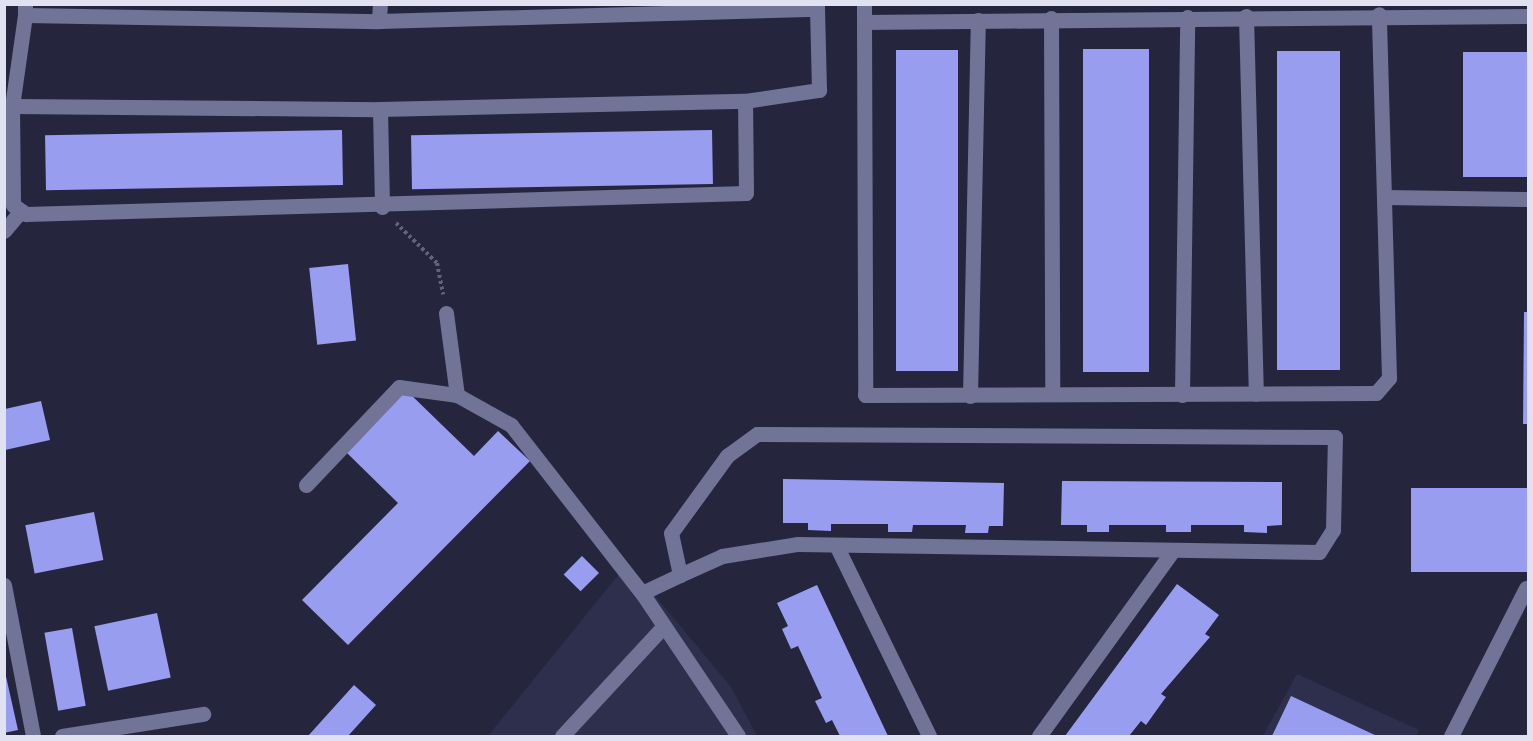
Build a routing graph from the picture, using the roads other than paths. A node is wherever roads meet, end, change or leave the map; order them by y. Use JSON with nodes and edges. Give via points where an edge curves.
{"nodes":[{"id":1,"x":380,"y":4,"type":"edge"},
{"id":2,"x":864,"y":4,"type":"edge"},
{"id":3,"x":817,"y":7,"type":"edge"},
{"id":4,"x":25,"y":10,"type":"edge"},
{"id":5,"x":1379,"y":14,"type":"junction"},
{"id":6,"x":1246,"y":16,"type":"junction"},
{"id":7,"x":1528,"y":16,"type":"edge"},
{"id":8,"x":1187,"y":17,"type":"junction"},
{"id":9,"x":1051,"y":18,"type":"junction"},
{"id":10,"x":978,"y":20,"type":"junction"},
{"id":11,"x":379,"y":21,"type":"junction"},
{"id":12,"x":864,"y":22,"type":"junction"},
{"id":13,"x":745,"y":101,"type":"junction"},
{"id":14,"x":12,"y":106,"type":"junction"},
{"id":15,"x":380,"y":109,"type":"junction"},
{"id":16,"x":1384,"y":196,"type":"junction"},
{"id":17,"x":1528,"y":199,"type":"edge"},
{"id":18,"x":388,"y":207,"type":"junction"},
{"id":19,"x":21,"y":211,"type":"junction"},
{"id":20,"x":4,"y":231,"type":"edge"},
{"id":21,"x":446,"y":313,"type":"road end"},
{"id":22,"x":1052,"y":394,"type":"junction"},
{"id":23,"x":1256,"y":394,"type":"junction"},
{"id":24,"x":457,"y":395,"type":"junction"},
{"id":25,"x":1182,"y":395,"type":"junction"},
{"id":26,"x":969,"y":396,"type":"junction"},
{"id":27,"x":306,"y":485,"type":"dead end"},
{"id":28,"x":836,"y":545,"type":"junction"},
{"id":29,"x":1173,"y":550,"type":"junction"},
{"id":30,"x":680,"y":575,"type":"junction"},
{"id":31,"x":4,"y":585,"type":"edge"},
{"id":32,"x":1526,"y":588,"type":"dead end"},
{"id":33,"x":642,"y":593,"type":"junction"},
{"id":34,"x":664,"y":626,"type":"junction"},
{"id":35,"x":203,"y":714,"type":"dead end"},
{"id":36,"x":33,"y":736,"type":"edge"},
{"id":37,"x":62,"y":736,"type":"edge"},
{"id":38,"x":562,"y":736,"type":"edge"},
{"id":39,"x":738,"y":736,"type":"edge"},
{"id":40,"x":928,"y":736,"type":"edge"},
{"id":41,"x":1039,"y":736,"type":"edge"},
{"id":42,"x":1451,"y":736,"type":"edge"}],
"edges":[{"from":1,"to":11,"type":"street"},
{"from":2,"to":12,"type":"street"},
{"from":3,"to":11,"type":"street"},
{"from":3,"to":13,"type":"street","via":[[819,90]]},
{"from":4,"to":11,"type":"street"},
{"from":4,"to":14,"type":"street"},
{"from":5,"to":6,"type":"street"},
{"from":5,"to":7,"type":"street"},
{"from":5,"to":16,"type":"street"},
{"from":6,"to":8,"type":"street"},
{"from":6,"to":23,"type":"street"},
{"from":8,"to":9,"type":"street"},
{"from":8,"to":25,"type":"street"},
{"from":9,"to":10,"type":"street"},
{"from":9,"to":22,"type":"street"},
{"from":10,"to":12,"type":"street"},
{"from":10,"to":26,"type":"street"},
{"from":12,"to":26,"type":"street","via":[[865,395]]},
{"from":13,"to":15,"type":"street"},
{"from":13,"to":18,"type":"street","via":[[746,193]]},
{"from":14,"to":15,"type":"street"},
{"from":14,"to":19,"type":"street","via":[[13,205]]},
{"from":15,"to":18,"type":"street"},
{"from":16,"to":17,"type":"street"},
{"from":16,"to":23,"type":"street","via":[[1389,378],[1376,393]]},
{"from":18,"to":19,"type":"street"},
{"from":19,"to":20,"type":"street"},
{"from":21,"to":24,"type":"street"},
{"from":22,"to":25,"type":"street"},
{"from":22,"to":26,"type":"street"},
{"from":23,"to":25,"type":"street"},
{"from":24,"to":27,"type":"street","via":[[399,387]]},
{"from":24,"to":33,"type":"street","via":[[511,425]]},
{"from":28,"to":29,"type":"street"},
{"from":28,"to":30,"type":"street","via":[[798,544],[722,556]]},
{"from":28,"to":40,"type":"street"},
{"from":29,"to":30,"type":"street","via":[[1319,552],[1333,530],[1335,438],[757,434],[727,456],[671,532]]},
{"from":29,"to":41,"type":"street"},
{"from":30,"to":33,"type":"street"},
{"from":31,"to":36,"type":"street"},
{"from":32,"to":42,"type":"street"},
{"from":33,"to":34,"type":"street"},
{"from":34,"to":38,"type":"street"},
{"from":34,"to":39,"type":"street"},
{"from":35,"to":37,"type":"street"}]}
